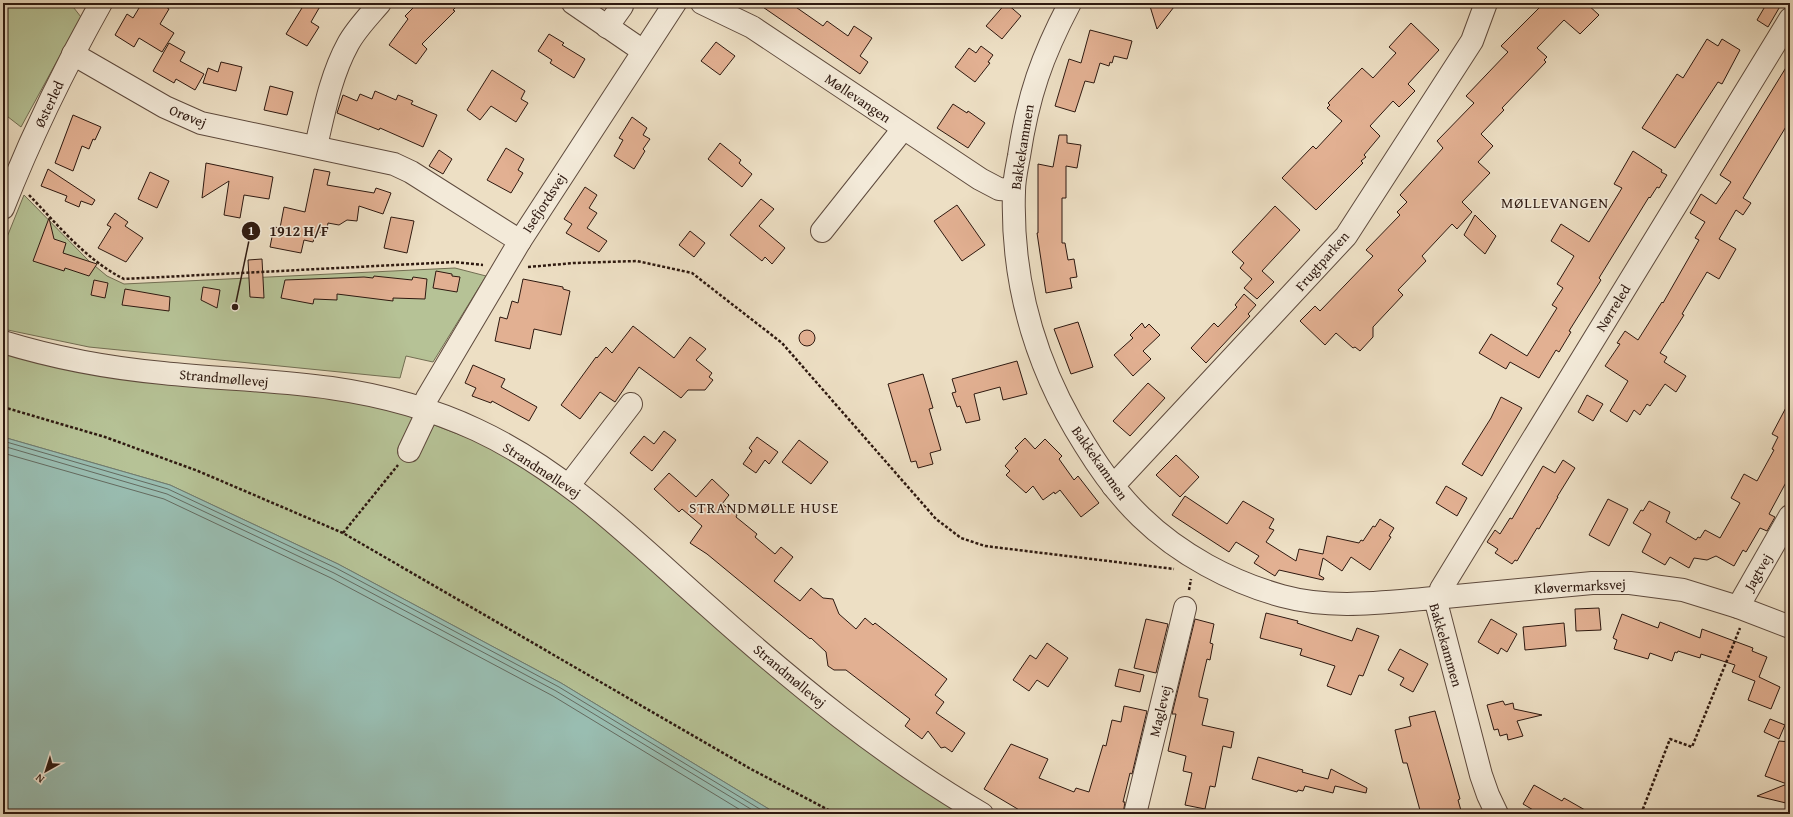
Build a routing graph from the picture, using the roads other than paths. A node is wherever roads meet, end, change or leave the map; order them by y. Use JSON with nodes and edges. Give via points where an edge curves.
{"nodes":[{"id":1,"x":101,"y":3,"type":"edge"},
{"id":2,"x":380,"y":3,"type":"edge"},
{"id":3,"x":573,"y":3,"type":"edge"},
{"id":4,"x":675,"y":3,"type":"edge"},
{"id":5,"x":702,"y":3,"type":"edge"},
{"id":6,"x":1070,"y":3,"type":"edge"},
{"id":7,"x":1486,"y":3,"type":"edge"},
{"id":8,"x":622,"y":6,"type":"dead end"},
{"id":9,"x":1790,"y":19,"type":"edge"},
{"id":10,"x":607,"y":27,"type":"junction"},
{"id":11,"x":643,"y":51,"type":"junction"},
{"id":12,"x":73,"y":54,"type":"junction"},
{"id":13,"x":903,"y":129,"type":"junction"},
{"id":14,"x":316,"y":146,"type":"junction"},
{"id":15,"x":1014,"y":190,"type":"junction"},
{"id":16,"x":3,"y":208,"type":"edge"},
{"id":17,"x":822,"y":231,"type":"dead end"},
{"id":18,"x":520,"y":241,"type":"junction"},
{"id":19,"x":3,"y":342,"type":"edge"},
{"id":20,"x":631,"y":404,"type":"dead end"},
{"id":21,"x":425,"y":410,"type":"junction"},
{"id":22,"x":409,"y":451,"type":"road end"},
{"id":23,"x":569,"y":485,"type":"junction"},
{"id":24,"x":1113,"y":486,"type":"junction"},
{"id":25,"x":1790,"y":516,"type":"edge"},
{"id":26,"x":1438,"y":598,"type":"junction"},
{"id":27,"x":1185,"y":608,"type":"dead end"},
{"id":28,"x":1743,"y":608,"type":"junction"},
{"id":29,"x":1790,"y":627,"type":"edge"},
{"id":30,"x":982,"y":814,"type":"edge"},
{"id":31,"x":1135,"y":814,"type":"edge"},
{"id":32,"x":1497,"y":814,"type":"edge"}],
"edges":[{"from":1,"to":12,"type":"street","name":"Østerled"},
{"from":2,"to":14,"type":"street","via":[[348,43],[331,85]]},
{"from":3,"to":10,"type":"street"},
{"from":4,"to":11,"type":"street","name":"Isefjordsvej"},
{"from":5,"to":13,"type":"street","name":"Møllevangen","via":[[752,27]]},
{"from":6,"to":15,"type":"street","name":"Bakkekammen","via":[[1052,37],[1032,90],[1021,138]]},
{"from":7,"to":24,"type":"street","name":"Frugtparken","via":[[1472,41],[1346,236]]},
{"from":8,"to":10,"type":"street"},
{"from":9,"to":26,"type":"street","name":"Nørreled","via":[[1441,589]]},
{"from":10,"to":11,"type":"street"},
{"from":11,"to":18,"type":"street","name":"Isefjordsvej"},
{"from":12,"to":14,"type":"street","name":"Orøvej","via":[[165,107],[196,120]]},
{"from":12,"to":16,"type":"street","name":"Østerled"},
{"from":13,"to":15,"type":"street","name":"Møllevangen","via":[[988,184],[999,189]]},
{"from":13,"to":17,"type":"street"},
{"from":14,"to":18,"type":"street","name":"Orøvej","via":[[394,164],[411,172]]},
{"from":15,"to":24,"type":"street","name":"Bakkekammen","via":[[1021,286],[1040,358],[1058,400]]},
{"from":18,"to":21,"type":"street","name":"Isefjordsvej","via":[[427,398]]},
{"from":19,"to":21,"type":"street","name":"Strandmøllevej","via":[[57,357],[107,366],[332,388]]},
{"from":20,"to":23,"type":"street"},
{"from":21,"to":22,"type":"street","name":"Isefjordsvej"},
{"from":21,"to":23,"type":"street","name":"Strandmøllevej","via":[[476,430],[536,463]]},
{"from":23,"to":30,"type":"street","name":"Strandmøllevej","via":[[832,711],[887,752]]},
{"from":24,"to":26,"type":"street","name":"Bakkekammen","via":[[1156,530],[1205,563],[1263,590],[1312,601],[1348,604]]},
{"from":25,"to":28,"type":"street","name":"Jagtvej"},
{"from":26,"to":28,"type":"street","name":"Kløvermarksvej","via":[[1616,582],[1683,590]]},
{"from":26,"to":32,"type":"street","name":"Bakkekammen","via":[[1480,775]]},
{"from":27,"to":31,"type":"street","name":"Maglevej"},
{"from":28,"to":29,"type":"street","name":"Kløvermarksvej"}]}
